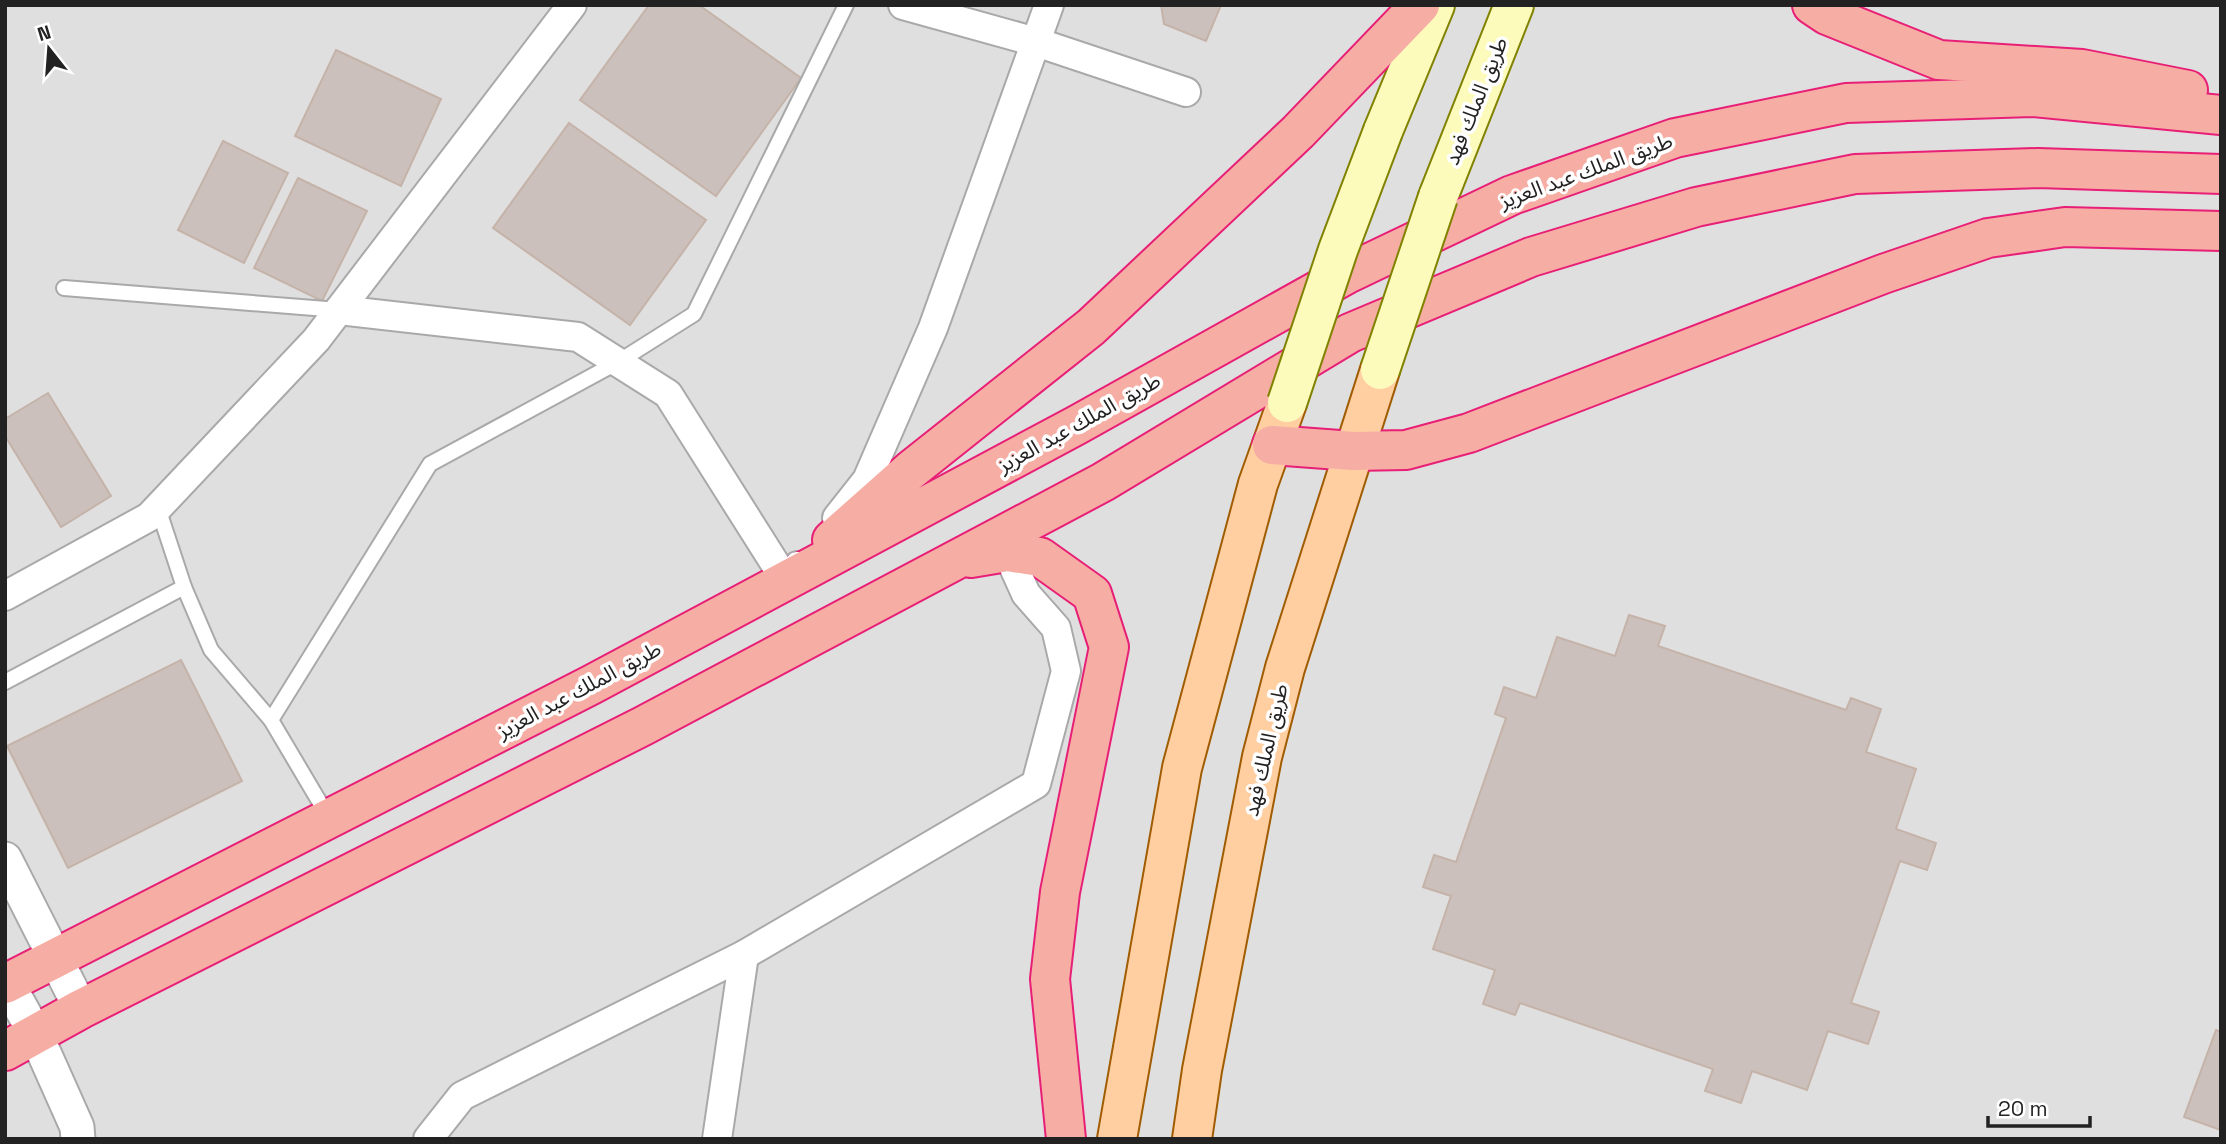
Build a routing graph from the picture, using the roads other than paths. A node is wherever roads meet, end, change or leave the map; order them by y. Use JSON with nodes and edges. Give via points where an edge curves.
{"nodes":[{"id":1,"x":572,"y":5,"type":"edge"},
{"id":2,"x":846,"y":5,"type":"edge"},
{"id":3,"x":903,"y":5,"type":"edge"},
{"id":4,"x":1049,"y":5,"type":"edge"},
{"id":5,"x":1420,"y":5,"type":"edge"},
{"id":6,"x":1435,"y":5,"type":"edge"},
{"id":7,"x":1514,"y":5,"type":"edge"},
{"id":8,"x":1812,"y":5,"type":"edge"},
{"id":9,"x":1036,"y":42,"type":"junction"},
{"id":10,"x":1186,"y":92,"type":"dead end"},
{"id":11,"x":2221,"y":96,"type":"edge"},
{"id":12,"x":2221,"y":115,"type":"edge"},
{"id":13,"x":2221,"y":174,"type":"edge"},
{"id":14,"x":2221,"y":231,"type":"edge"},
{"id":15,"x":64,"y":288,"type":"dead end"},
{"id":16,"x":339,"y":310,"type":"junction"},
{"id":17,"x":618,"y":362,"type":"junction"},
{"id":18,"x":1272,"y":445,"type":"junction"},
{"id":19,"x":1353,"y":451,"type":"junction"},
{"id":20,"x":158,"y":508,"type":"junction"},
{"id":21,"x":1007,"y":552,"type":"junction"},
{"id":22,"x":955,"y":560,"type":"junction"},
{"id":23,"x":786,"y":581,"type":"junction"},
{"id":24,"x":184,"y":587,"type":"junction"},
{"id":25,"x":5,"y":596,"type":"edge"},
{"id":26,"x":5,"y":682,"type":"edge"},
{"id":27,"x":271,"y":720,"type":"junction"},
{"id":28,"x":330,"y":819,"type":"junction"},
{"id":29,"x":5,"y":859,"type":"edge"},
{"id":30,"x":744,"y":954,"type":"junction"},
{"id":31,"x":58,"y":959,"type":"junction"},
{"id":32,"x":6,"y":982,"type":"edge"},
{"id":33,"x":81,"y":1009,"type":"junction"},
{"id":34,"x":21,"y":1043,"type":"edge"},
{"id":35,"x":78,"y":1139,"type":"edge"},
{"id":36,"x":428,"y":1139,"type":"edge"},
{"id":37,"x":717,"y":1139,"type":"edge"},
{"id":38,"x":1066,"y":1139,"type":"edge"},
{"id":39,"x":1117,"y":1139,"type":"edge"},
{"id":40,"x":1192,"y":1139,"type":"edge"}],
"edges":[{"from":1,"to":16,"type":"street"},
{"from":2,"to":17,"type":"lane","via":[[694,314]]},
{"from":3,"to":9,"type":"street"},
{"from":4,"to":9,"type":"street"},
{"from":5,"to":23,"type":"highway","via":[[1298,132],[1091,327],[911,470]]},
{"from":6,"to":18,"type":"main road","bridge":true,"via":[[1338,250]]},
{"from":7,"to":19,"type":"main road","name":"طريق الملك فهد","bridge":true,"via":[[1438,197]]},
{"from":8,"to":11,"type":"highway","via":[[1939,60],[2082,69]]},
{"from":9,"to":10,"type":"street"},
{"from":9,"to":23,"type":"street","via":[[933,328],[867,480]]},
{"from":12,"to":23,"type":"highway","name":"طريق الملك عبد العزيز","via":[[2032,97],[1846,103],[1675,138],[1512,195],[1349,273]]},
{"from":13,"to":22,"type":"highway","via":[[2038,168],[1855,174],[1696,207],[1531,257],[1350,333],[1103,482]]},
{"from":14,"to":19,"type":"highway","via":[[2065,227],[1988,238],[1469,433],[1406,450]]},
{"from":15,"to":16,"type":"lane"},
{"from":16,"to":17,"type":"street","via":[[578,337]]},
{"from":16,"to":20,"type":"street"},
{"from":17,"to":23,"type":"street","via":[[668,394]]},
{"from":17,"to":27,"type":"lane","via":[[430,464]]},
{"from":18,"to":19,"type":"highway"},
{"from":18,"to":39,"type":"main road","via":[[1182,768]]},
{"from":19,"to":40,"type":"main road","name":"طريق الملك فهد","via":[[1262,757]]},
{"from":20,"to":24,"type":"lane"},
{"from":20,"to":25,"type":"street"},
{"from":21,"to":22,"type":"highway"},
{"from":21,"to":30,"type":"street","via":[[1026,594],[1055,628],[1066,671],[1036,784]]},
{"from":21,"to":38,"type":"highway","via":[[1040,557],[1092,594],[1109,647],[1060,892],[1050,979]]},
{"from":22,"to":33,"type":"highway","via":[[643,726]]},
{"from":23,"to":28,"type":"highway","name":"طريق الملك عبد العزيز"},
{"from":24,"to":26,"type":"lane"},
{"from":24,"to":27,"type":"lane","via":[[211,650]]},
{"from":27,"to":28,"type":"lane"},
{"from":28,"to":31,"type":"highway","name":"طريق الملك عبد العزيز"},
{"from":29,"to":31,"type":"street"},
{"from":30,"to":36,"type":"street","via":[[462,1096]]},
{"from":30,"to":37,"type":"street"},
{"from":31,"to":32,"type":"highway","name":"طريق الملك عبد العزيز"},
{"from":31,"to":33,"type":"street"},
{"from":32,"to":34,"type":"street"},
{"from":33,"to":34,"type":"highway"},
{"from":34,"to":35,"type":"street","via":[[76,1127]]}]}
